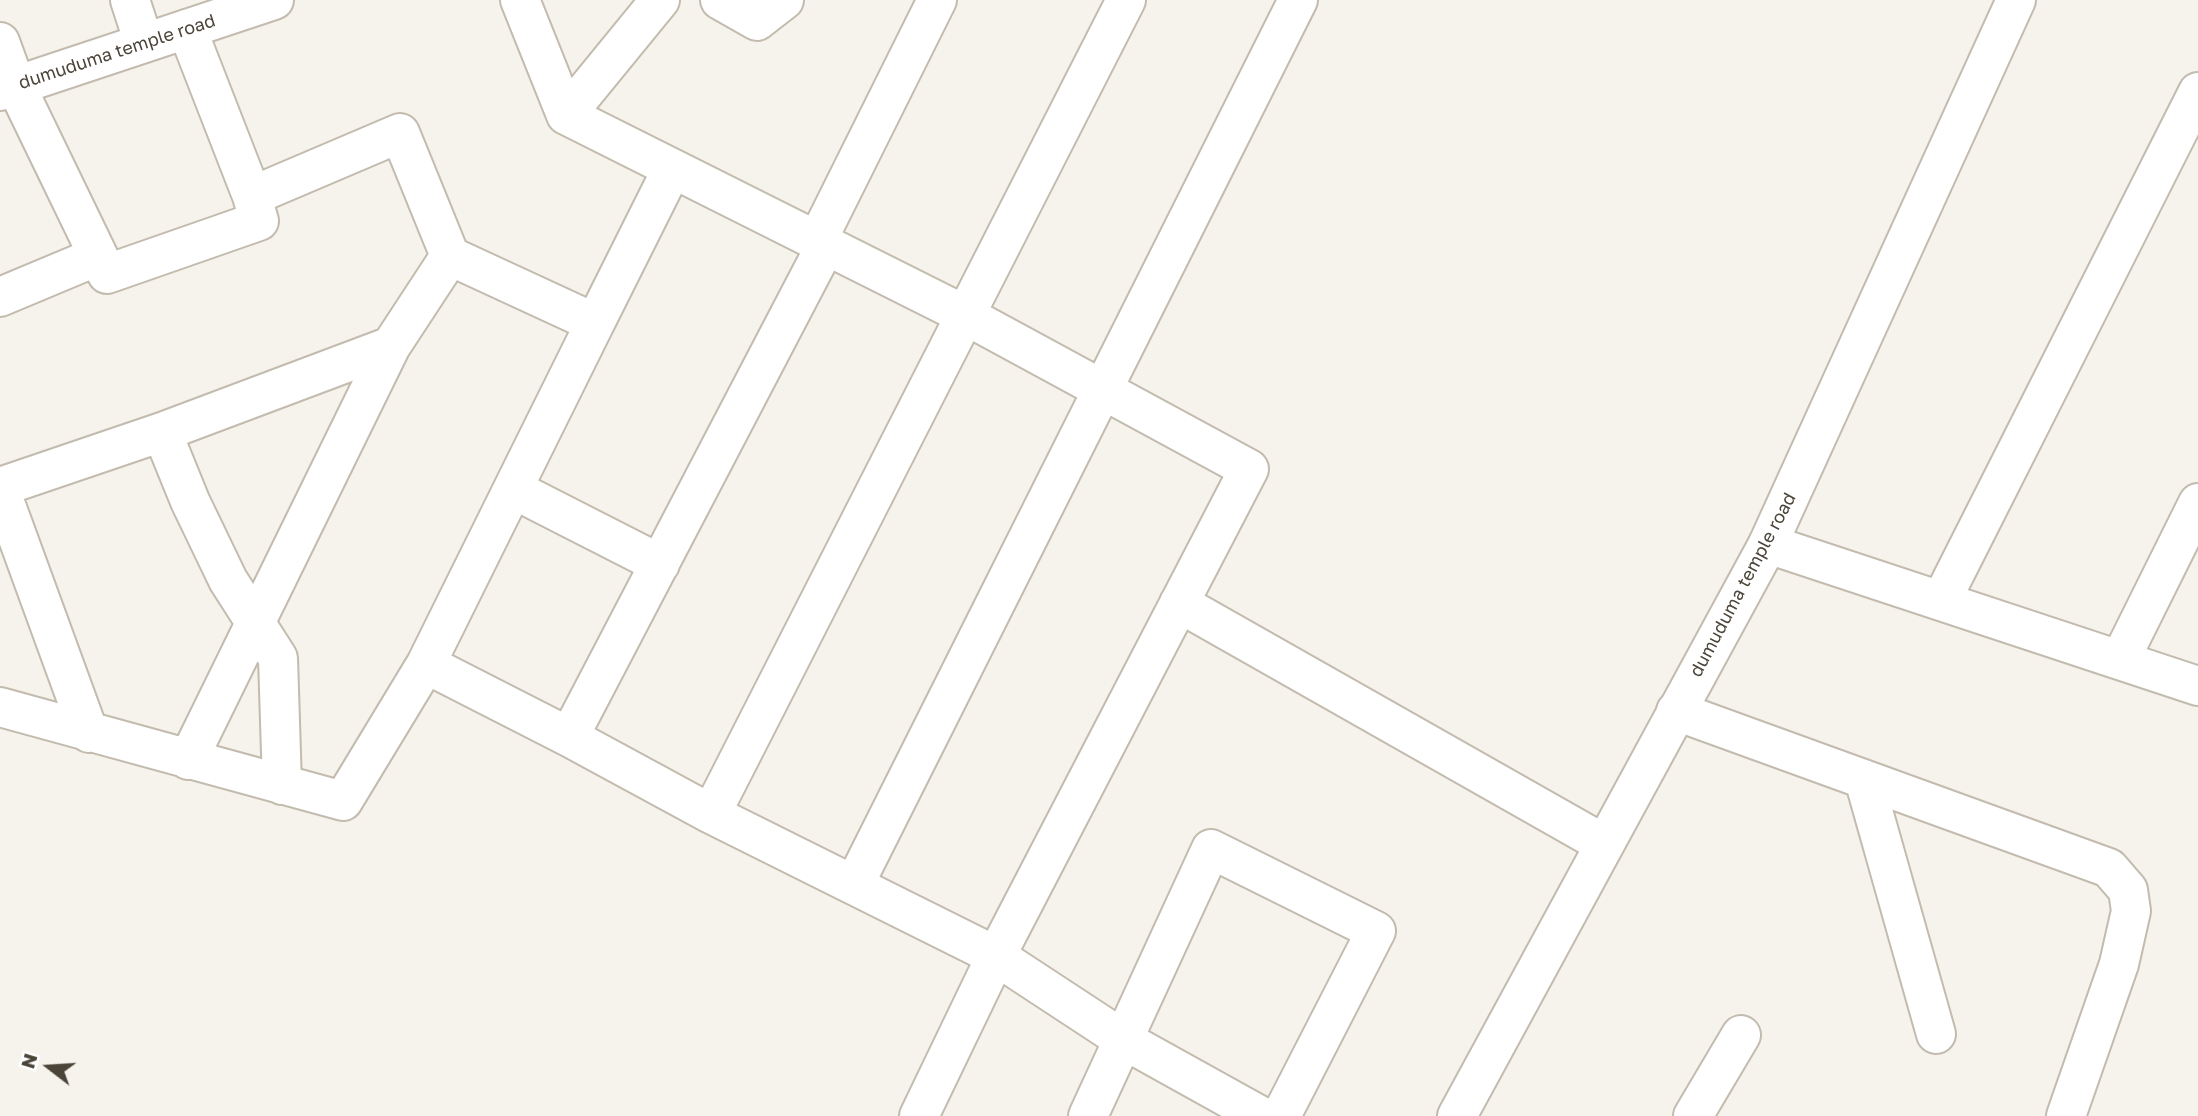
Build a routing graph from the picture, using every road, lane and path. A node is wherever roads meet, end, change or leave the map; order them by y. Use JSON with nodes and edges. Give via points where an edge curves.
{"nodes":[{"id":1,"x":131,"y":0,"type":"edge"},
{"id":2,"x":274,"y":0,"type":"edge"},
{"id":3,"x":520,"y":0,"type":"edge"},
{"id":4,"x":660,"y":0,"type":"edge"},
{"id":5,"x":720,"y":0,"type":"edge"},
{"id":6,"x":784,"y":0,"type":"edge"},
{"id":7,"x":937,"y":0,"type":"edge"},
{"id":8,"x":1126,"y":0,"type":"edge"},
{"id":9,"x":1298,"y":0,"type":"edge"},
{"id":10,"x":2016,"y":0,"type":"edge"},
{"id":11,"x":187,"y":29,"type":"junction"},
{"id":12,"x":0,"y":42,"type":"edge"},
{"id":13,"x":144,"y":43,"type":"junction"},
{"id":14,"x":8,"y":88,"type":"edge"},
{"id":15,"x":2198,"y":92,"type":"edge"},
{"id":16,"x":566,"y":115,"type":"junction"},
{"id":17,"x":672,"y":169,"type":"junction"},
{"id":18,"x":252,"y":196,"type":"junction"},
{"id":19,"x":821,"y":243,"type":"junction"},
{"id":20,"x":98,"y":256,"type":"junction"},
{"id":21,"x":450,"y":256,"type":"junction"},
{"id":22,"x":0,"y":297,"type":"edge"},
{"id":23,"x":965,"y":315,"type":"junction"},
{"id":24,"x":595,"y":323,"type":"junction"},
{"id":25,"x":391,"y":346,"type":"junction"},
{"id":26,"x":1104,"y":390,"type":"junction"},
{"id":27,"x":162,"y":432,"type":"junction"},
{"id":28,"x":0,"y":488,"type":"edge"},
{"id":29,"x":513,"y":489,"type":"junction"},
{"id":30,"x":2198,"y":503,"type":"edge"},
{"id":31,"x":1768,"y":544,"type":"junction"},
{"id":32,"x":660,"y":564,"type":"junction"},
{"id":33,"x":1941,"y":601,"type":"junction"},
{"id":34,"x":1180,"y":603,"type":"junction"},
{"id":35,"x":256,"y":622,"type":"junction"},
{"id":36,"x":2120,"y":660,"type":"junction"},
{"id":37,"x":426,"y":664,"type":"junction"},
{"id":38,"x":2198,"y":686,"type":"edge"},
{"id":39,"x":0,"y":707,"type":"edge"},
{"id":40,"x":1676,"y":711,"type":"junction"},
{"id":41,"x":89,"y":733,"type":"junction"},
{"id":42,"x":569,"y":737,"type":"junction"},
{"id":43,"x":188,"y":760,"type":"junction"},
{"id":44,"x":1864,"y":779,"type":"junction"},
{"id":45,"x":282,"y":785,"type":"junction"},
{"id":46,"x":711,"y":814,"type":"junction"},
{"id":47,"x":1604,"y":844,"type":"junction"},
{"id":48,"x":854,"y":885,"type":"junction"},
{"id":49,"x":996,"y":956,"type":"junction"},
{"id":50,"x":1936,"y":1034,"type":"dead end"},
{"id":51,"x":1741,"y":1035,"type":"dead end"},
{"id":52,"x":1124,"y":1040,"type":"junction"},
{"id":53,"x":919,"y":1116,"type":"edge"},
{"id":54,"x":1088,"y":1116,"type":"edge"},
{"id":55,"x":1261,"y":1116,"type":"edge"},
{"id":56,"x":1281,"y":1116,"type":"edge"},
{"id":57,"x":1457,"y":1116,"type":"edge"},
{"id":58,"x":1693,"y":1116,"type":"edge"},
{"id":59,"x":2066,"y":1116,"type":"edge"}],
"edges":[{"from":1,"to":13,"type":"street"},
{"from":2,"to":11,"type":"street","name":"dumuduma temple road"},
{"from":3,"to":16,"type":"street"},
{"from":4,"to":16,"type":"street"},
{"from":5,"to":6,"type":"street","via":[[757,21]]},
{"from":7,"to":19,"type":"street"},
{"from":8,"to":23,"type":"street"},
{"from":9,"to":26,"type":"street"},
{"from":10,"to":31,"type":"street","name":"dumuduma temple road"},
{"from":11,"to":13,"type":"street","name":"dumuduma temple road"},
{"from":11,"to":18,"type":"street"},
{"from":12,"to":14,"type":"street"},
{"from":13,"to":14,"type":"street","name":"dumuduma temple road"},
{"from":14,"to":20,"type":"street"},
{"from":15,"to":33,"type":"street"},
{"from":16,"to":17,"type":"street"},
{"from":17,"to":19,"type":"street"},
{"from":17,"to":24,"type":"street"},
{"from":18,"to":20,"type":"street","via":[[259,221],[107,274]]},
{"from":18,"to":21,"type":"street","via":[[400,134]]},
{"from":19,"to":23,"type":"street"},
{"from":19,"to":32,"type":"street"},
{"from":20,"to":22,"type":"street"},
{"from":21,"to":24,"type":"street"},
{"from":21,"to":25,"type":"street"},
{"from":23,"to":26,"type":"street"},
{"from":23,"to":46,"type":"street"},
{"from":24,"to":29,"type":"street"},
{"from":25,"to":27,"type":"street"},
{"from":25,"to":35,"type":"street"},
{"from":26,"to":34,"type":"street","via":[[1249,469]]},
{"from":26,"to":48,"type":"street"},
{"from":27,"to":28,"type":"street"},
{"from":27,"to":35,"type":"street","via":[[228,580]]},
{"from":28,"to":41,"type":"street"},
{"from":29,"to":32,"type":"street"},
{"from":29,"to":37,"type":"street"},
{"from":30,"to":36,"type":"street"},
{"from":31,"to":33,"type":"street"},
{"from":31,"to":40,"type":"street","name":"dumuduma temple road"},
{"from":32,"to":42,"type":"street"},
{"from":33,"to":36,"type":"street"},
{"from":34,"to":47,"type":"street"},
{"from":34,"to":49,"type":"street"},
{"from":35,"to":43,"type":"street"},
{"from":35,"to":45,"type":"street","via":[[278,657]]},
{"from":36,"to":38,"type":"street"},
{"from":37,"to":42,"type":"street"},
{"from":37,"to":45,"type":"street","via":[[343,801]]},
{"from":39,"to":41,"type":"street"},
{"from":40,"to":44,"type":"street"},
{"from":40,"to":47,"type":"street","name":"dumuduma temple road"},
{"from":41,"to":43,"type":"street"},
{"from":42,"to":46,"type":"street"},
{"from":43,"to":45,"type":"street"},
{"from":44,"to":50,"type":"street"},
{"from":44,"to":59,"type":"street","via":[[2109,868],[2128,890],[2131,911],[2119,964]]},
{"from":46,"to":48,"type":"street"},
{"from":47,"to":57,"type":"street","name":"dumuduma temple road"},
{"from":48,"to":49,"type":"street"},
{"from":49,"to":52,"type":"street"},
{"from":49,"to":53,"type":"street"},
{"from":51,"to":58,"type":"street"},
{"from":52,"to":54,"type":"street"},
{"from":52,"to":55,"type":"street"},
{"from":52,"to":56,"type":"street","via":[[1211,849],[1376,931]]}]}
